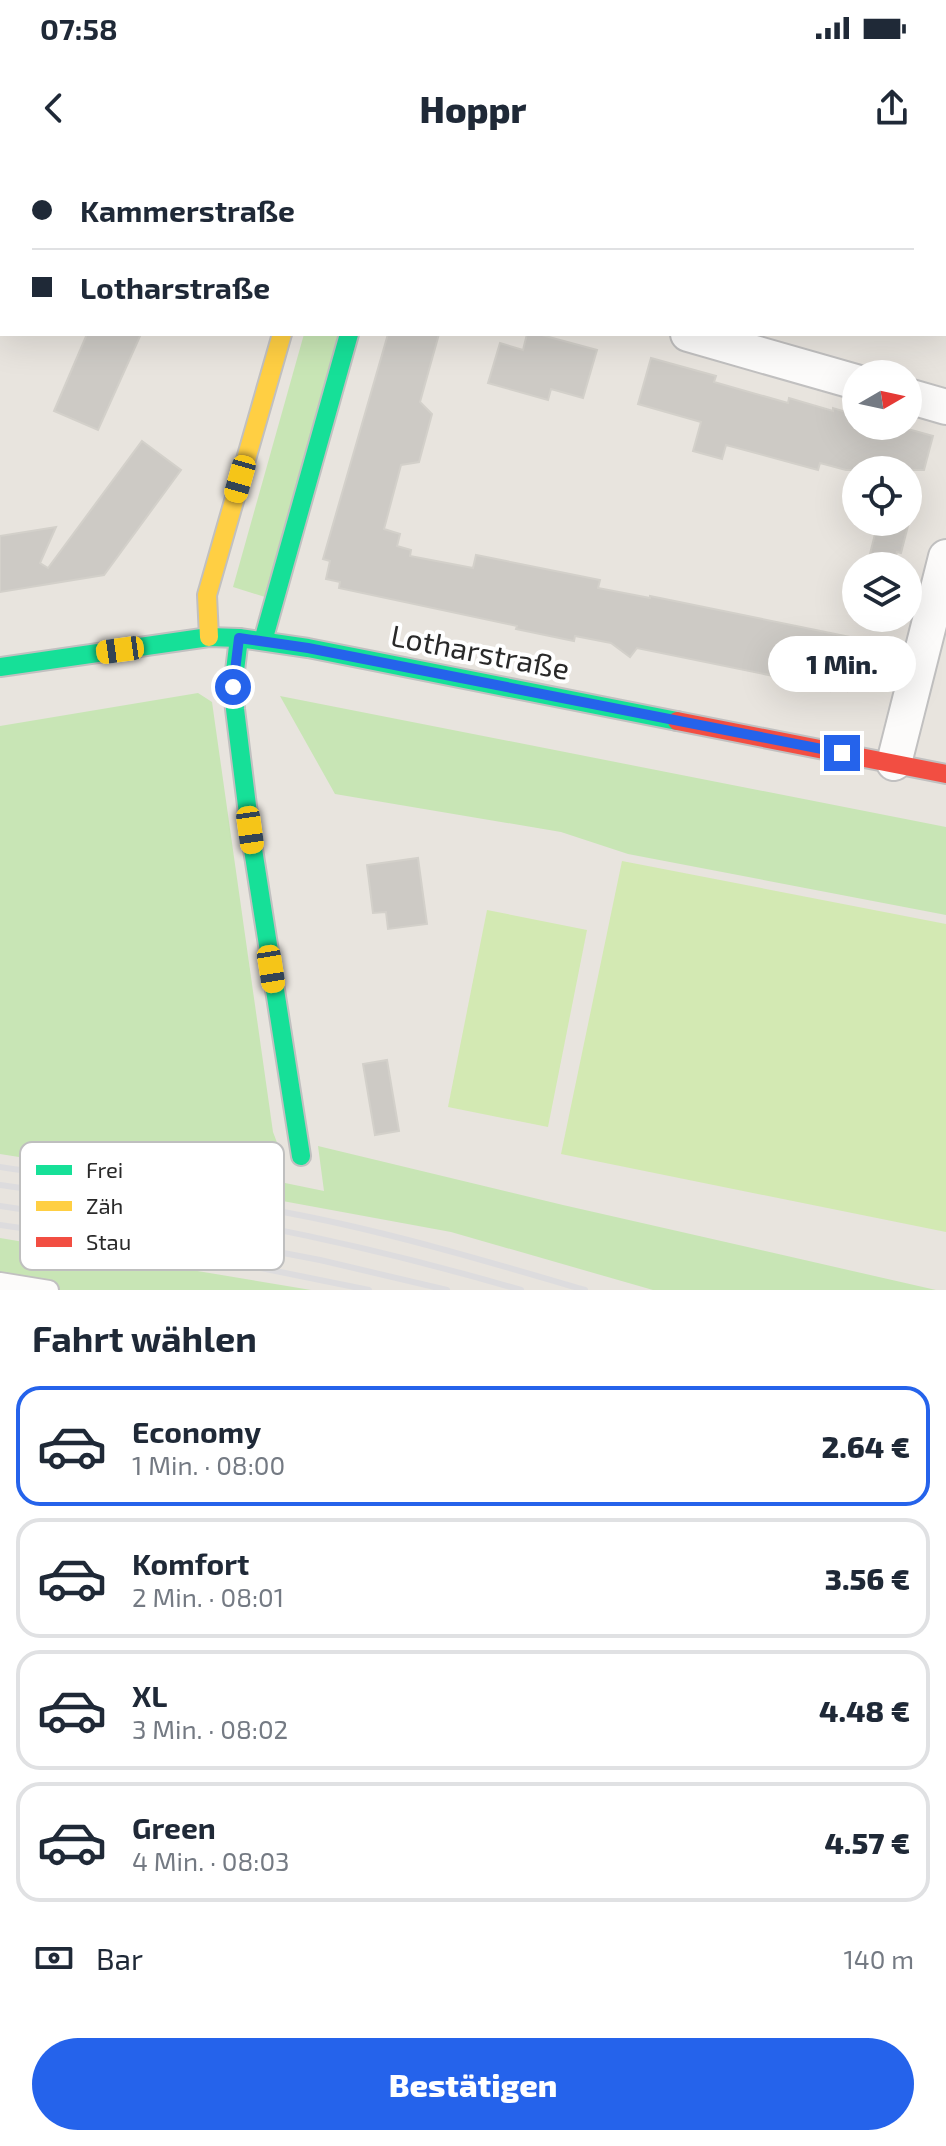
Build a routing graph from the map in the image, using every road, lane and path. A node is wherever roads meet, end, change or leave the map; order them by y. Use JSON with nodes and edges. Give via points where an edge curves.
{"nodes":[{"id":1,"x":281,"y":336,"type":"edge"},
{"id":2,"x":348,"y":336,"type":"edge"},
{"id":3,"x":695,"y":336,"type":"edge"},
{"id":4,"x":842,"y":378,"type":"edge"},
{"id":5,"x":922,"y":400,"type":"edge"},
{"id":6,"x":946,"y":407,"type":"edge"},
{"id":7,"x":946,"y":557,"type":"edge"},
{"id":8,"x":209,"y":637,"type":"junction"},
{"id":9,"x":239,"y":638,"type":"junction"},
{"id":10,"x":263,"y":641,"type":"junction"},
{"id":11,"x":0,"y":667,"type":"edge"},
{"id":12,"x":894,"y":763,"type":"junction"},
{"id":13,"x":946,"y":774,"type":"edge"},
{"id":14,"x":301,"y":1156,"type":"dead end"},
{"id":15,"x":0,"y":1282,"type":"edge"},
{"id":16,"x":49,"y":1290,"type":"edge"}],
"edges":[{"from":1,"to":8,"type":"street","via":[[207,595]]},
{"from":2,"to":10,"type":"street"},
{"from":3,"to":4,"type":"street"},
{"from":5,"to":6,"type":"street"},
{"from":7,"to":12,"type":"street"},
{"from":8,"to":9,"type":"street","name":"Lotharstraße"},
{"from":8,"to":11,"type":"street","name":"Lotharstraße"},
{"from":9,"to":10,"type":"street","name":"Lotharstraße"},
{"from":9,"to":14,"type":"street","via":[[233,687],[239,739]]},
{"from":10,"to":12,"type":"street","name":"Lotharstraße"},
{"from":12,"to":13,"type":"street","name":"Lotharstraße"},
{"from":15,"to":16,"type":"lane"}]}
